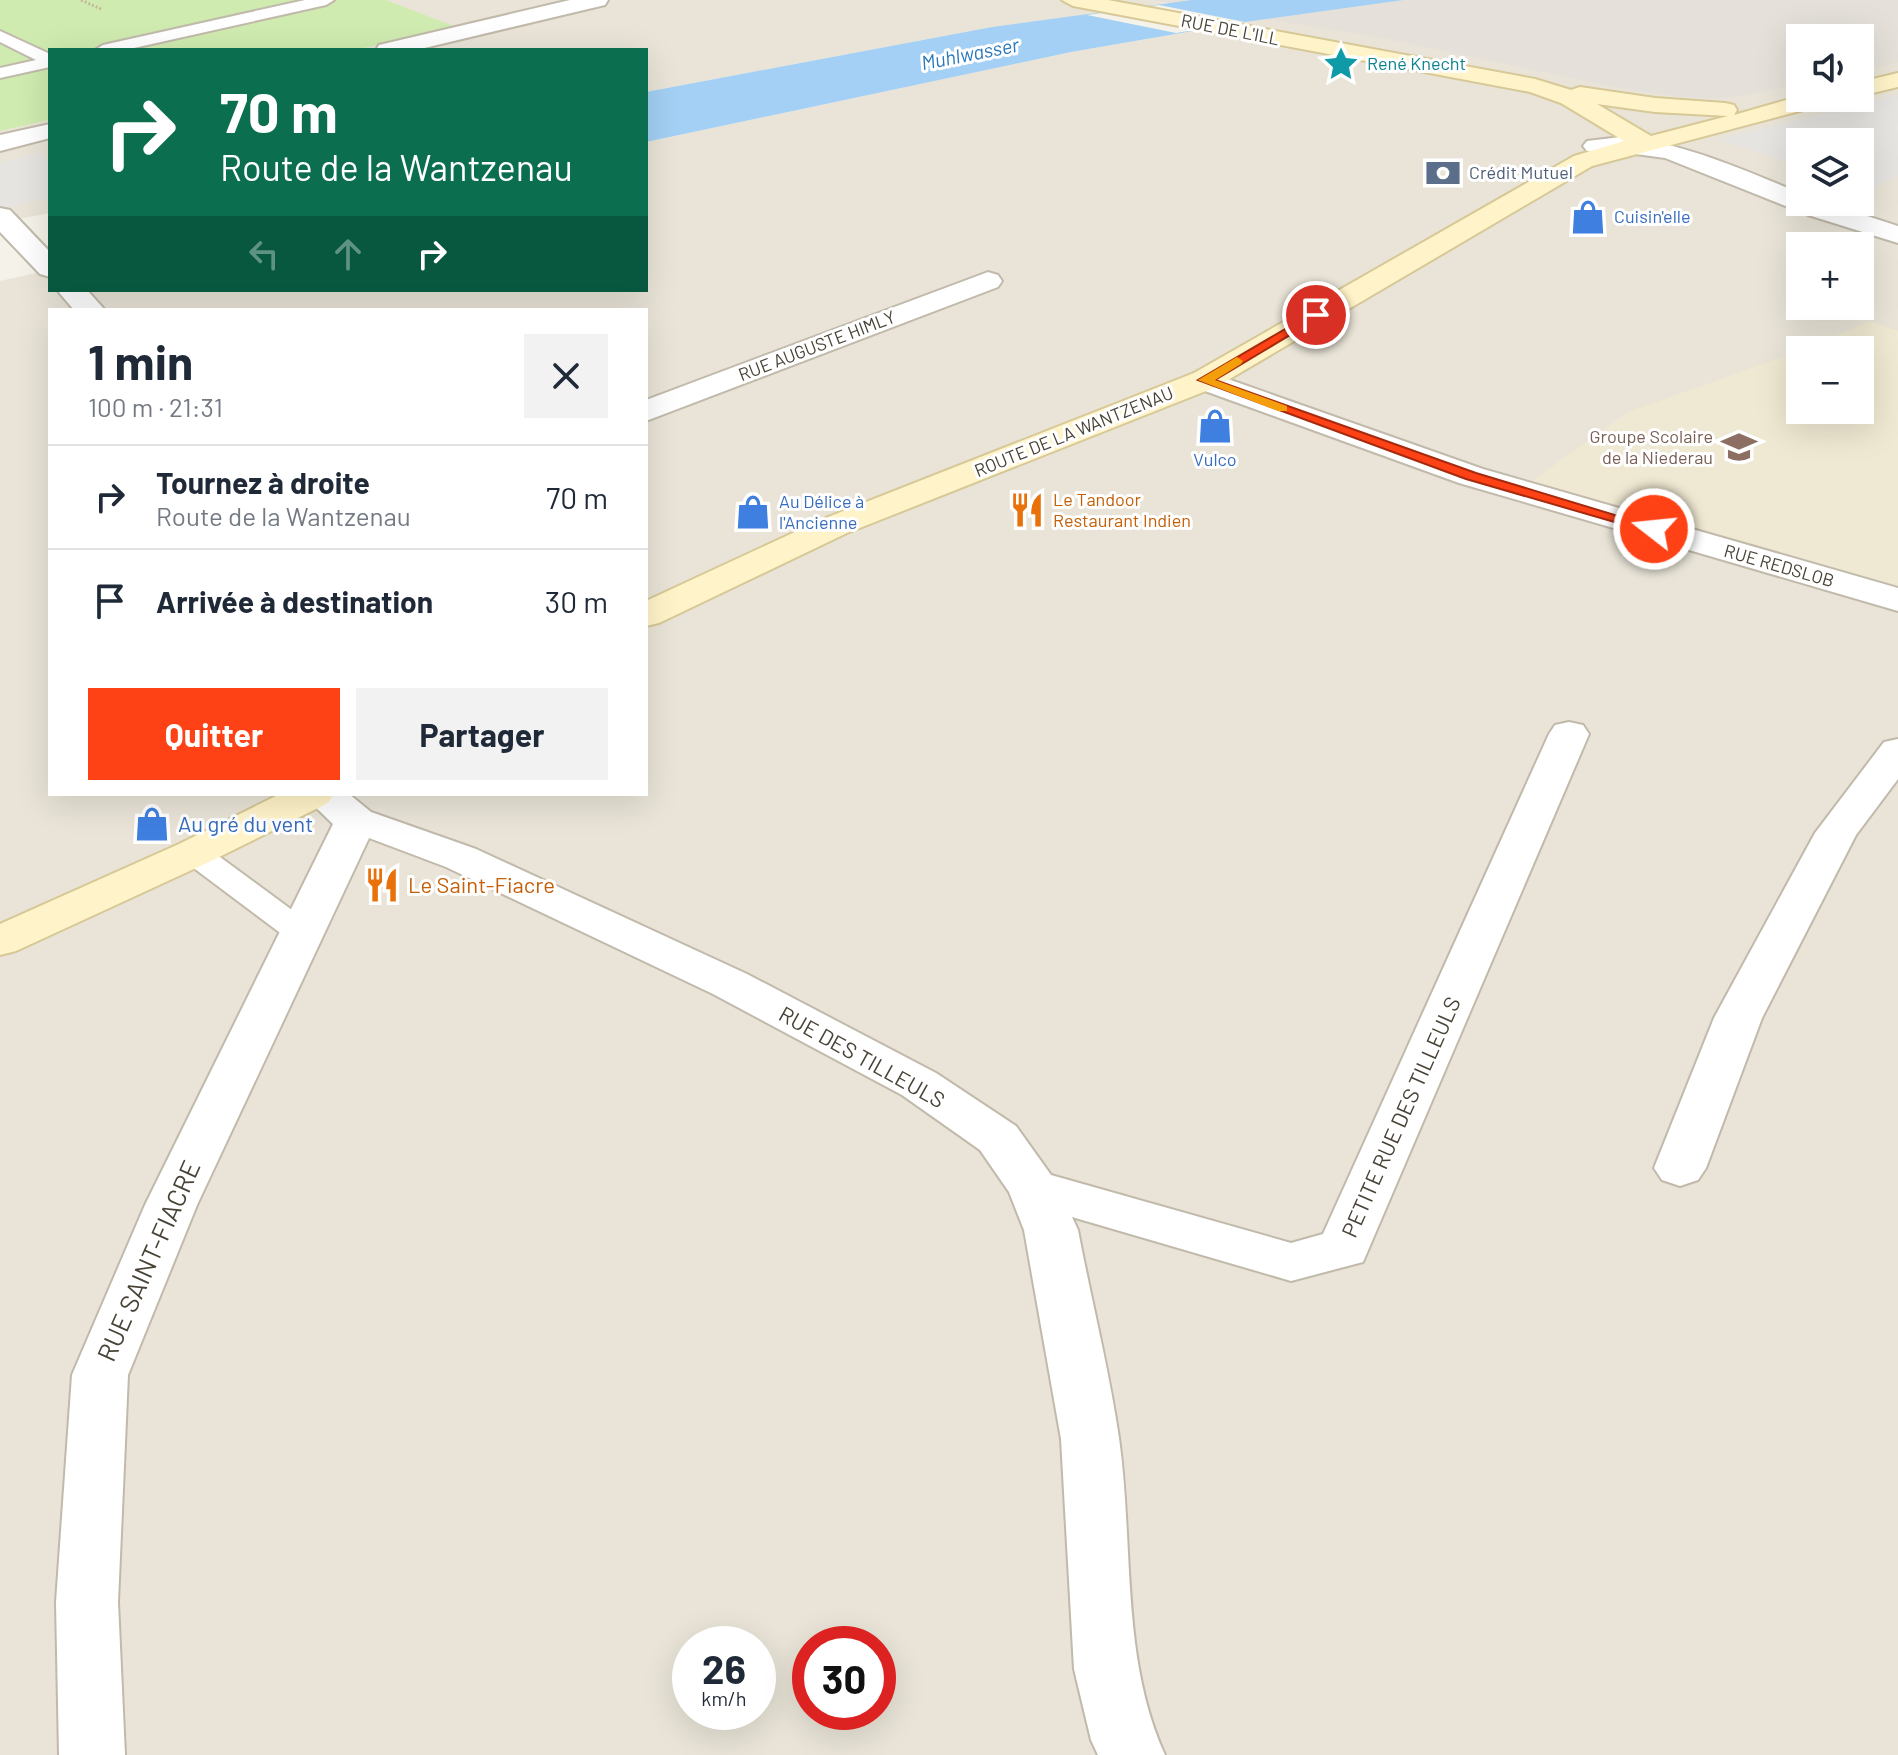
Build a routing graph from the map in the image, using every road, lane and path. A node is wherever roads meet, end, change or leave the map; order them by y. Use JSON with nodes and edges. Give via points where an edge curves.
{"nodes":[{"id":1,"x":326,"y":0,"type":"edge"},
{"id":2,"x":597,"y":0,"type":"edge"},
{"id":3,"x":1073,"y":0,"type":"edge"},
{"id":4,"x":0,"y":36,"type":"edge"},
{"id":5,"x":112,"y":48,"type":"edge"},
{"id":6,"x":395,"y":48,"type":"edge"},
{"id":7,"x":48,"y":60,"type":"edge"},
{"id":8,"x":48,"y":61,"type":"edge"},
{"id":9,"x":0,"y":73,"type":"edge"},
{"id":10,"x":1898,"y":80,"type":"edge"},
{"id":11,"x":1874,"y":86,"type":"edge"},
{"id":12,"x":1531,"y":97,"type":"junction"},
{"id":13,"x":1786,"y":106,"type":"edge"},
{"id":14,"x":1772,"y":109,"type":"junction"},
{"id":15,"x":1725,"y":110,"type":"junction"},
{"id":16,"x":48,"y":131,"type":"edge"},
{"id":17,"x":0,"y":143,"type":"edge"},
{"id":18,"x":1613,"y":144,"type":"junction"},
{"id":19,"x":1690,"y":148,"type":"junction"},
{"id":20,"x":1786,"y":197,"type":"edge"},
{"id":21,"x":1786,"y":199,"type":"edge"},
{"id":22,"x":0,"y":216,"type":"edge"},
{"id":23,"x":1839,"y":216,"type":"edge"},
{"id":24,"x":1898,"y":235,"type":"edge"},
{"id":25,"x":48,"y":266,"type":"edge"},
{"id":26,"x":988,"y":281,"type":"dead end"},
{"id":27,"x":73,"y":292,"type":"edge"},
{"id":28,"x":88,"y":308,"type":"edge"},
{"id":29,"x":1205,"y":380,"type":"junction"},
{"id":30,"x":648,"y":410,"type":"edge"},
{"id":31,"x":1898,"y":600,"type":"edge"},
{"id":32,"x":648,"y":614,"type":"edge"},
{"id":33,"x":1569,"y":734,"type":"dead end"},
{"id":34,"x":1898,"y":751,"type":"edge"},
{"id":35,"x":309,"y":796,"type":"edge"},
{"id":36,"x":340,"y":808,"type":"edge"},
{"id":37,"x":194,"y":853,"type":"junction"},
{"id":38,"x":303,"y":934,"type":"junction"},
{"id":39,"x":0,"y":941,"type":"edge"},
{"id":40,"x":1680,"y":1168,"type":"dead end"},
{"id":41,"x":1033,"y":1188,"type":"junction"},
{"id":42,"x":92,"y":1755,"type":"edge"},
{"id":43,"x":1132,"y":1755,"type":"edge"}],
"edges":[{"from":1,"to":5,"type":"lane"},
{"from":2,"to":6,"type":"street"},
{"from":3,"to":12,"type":"main road","name":"RUE DE L'ILL","via":[[1388,59]]},
{"from":4,"to":7,"type":"lane"},
{"from":8,"to":9,"type":"lane"},
{"from":10,"to":11,"type":"main road"},
{"from":12,"to":15,"type":"main road","name":"RUE DE L'ILL"},
{"from":12,"to":18,"type":"main road","name":"RUE DE L'ILL","via":[[1570,98]]},
{"from":13,"to":14,"type":"main road","name":"ROUTE DE LA WANTZENAU"},
{"from":14,"to":15,"type":"main road","name":"ROUTE DE LA WANTZENAU"},
{"from":14,"to":19,"type":"main road","name":"ROUTE DE LA WANTZENAU"},
{"from":15,"to":18,"type":"main road","name":"ROUTE DE LA WANTZENAU"},
{"from":16,"to":17,"type":"street"},
{"from":18,"to":19,"type":"street"},
{"from":18,"to":21,"type":"street"},
{"from":18,"to":29,"type":"main road","name":"ROUTE DE LA WANTZENAU"},
{"from":19,"to":20,"type":"street"},
{"from":22,"to":25,"type":"street"},
{"from":23,"to":24,"type":"street"},
{"from":26,"to":30,"type":"street","name":"RUE AUGUSTE HIMLY"},
{"from":27,"to":28,"type":"street"},
{"from":29,"to":31,"type":"street","name":"RUE REDSLOB","via":[[1471,476]]},
{"from":29,"to":32,"type":"main road","name":"ROUTE DE LA WANTZENAU","via":[[835,526]]},
{"from":33,"to":41,"type":"street","name":"PETITE RUE DES TILLEULS","via":[[1344,1248],[1291,1262]]},
{"from":34,"to":40,"type":"street","via":[[1836,833],[1738,1018]]},
{"from":35,"to":37,"type":"main road"},
{"from":36,"to":38,"type":"street","name":"RUE SAINT-FIACRE"},
{"from":36,"to":41,"type":"street","name":"RUE DES TILLEULS","via":[[461,858],[730,984],[919,1084],[998,1138]]},
{"from":37,"to":38,"type":"lane"},
{"from":37,"to":39,"type":"main road"},
{"from":38,"to":42,"type":"street","name":"RUE SAINT-FIACRE","via":[[171,1205],[100,1375],[87,1602]]},
{"from":41,"to":43,"type":"street","name":"RUE DES TILLEULS","via":[[1051,1230],[1090,1439],[1106,1669]]}]}
